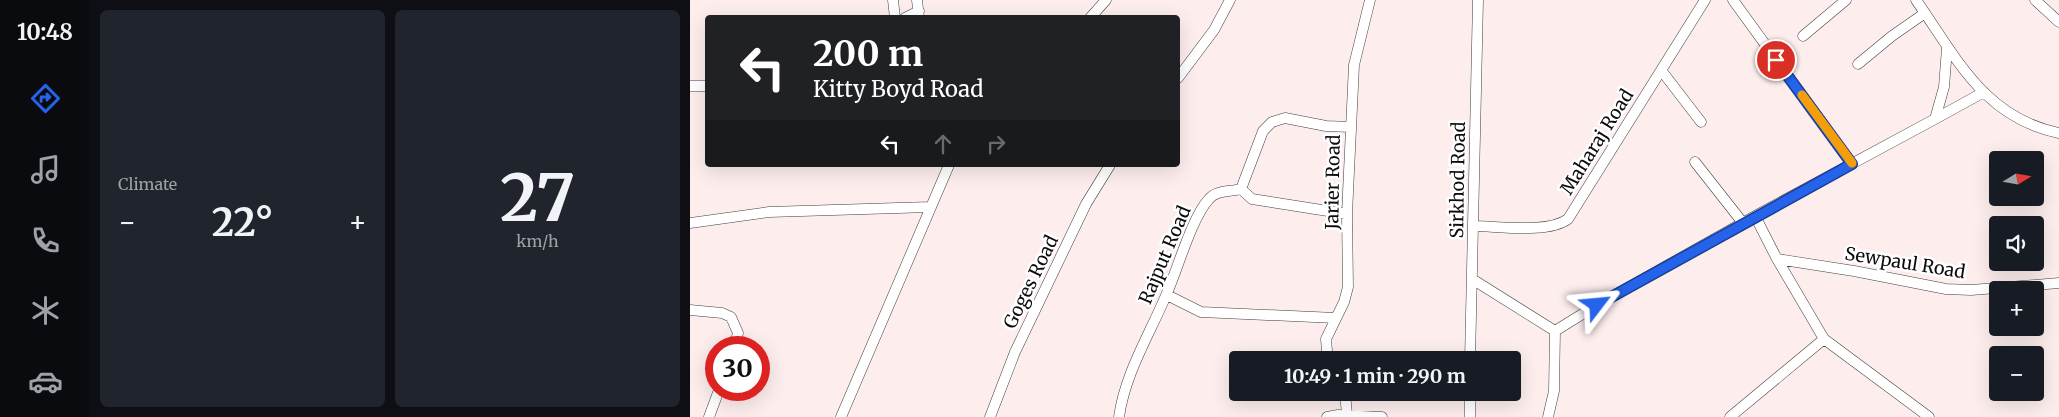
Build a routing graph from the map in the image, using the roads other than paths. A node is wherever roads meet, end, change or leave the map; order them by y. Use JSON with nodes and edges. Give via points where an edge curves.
{"nodes":[{"id":1,"x":893,"y":0,"type":"edge"},
{"id":2,"x":917,"y":0,"type":"edge"},
{"id":3,"x":1106,"y":0,"type":"edge"},
{"id":4,"x":1230,"y":0,"type":"edge"},
{"id":5,"x":1370,"y":0,"type":"edge"},
{"id":6,"x":1478,"y":0,"type":"edge"},
{"id":7,"x":1705,"y":0,"type":"edge"},
{"id":8,"x":1733,"y":0,"type":"edge"},
{"id":9,"x":1846,"y":0,"type":"edge"},
{"id":10,"x":1916,"y":0,"type":"edge"},
{"id":11,"x":2035,"y":0,"type":"edge"},
{"id":12,"x":1925,"y":13,"type":"junction"},
{"id":13,"x":919,"y":14,"type":"edge"},
{"id":14,"x":895,"y":15,"type":"edge"},
{"id":15,"x":1093,"y":15,"type":"edge"},
{"id":16,"x":2059,"y":22,"type":"edge"},
{"id":17,"x":1802,"y":36,"type":"dead end"},
{"id":18,"x":1947,"y":48,"type":"junction"},
{"id":19,"x":1858,"y":64,"type":"dead end"},
{"id":20,"x":1661,"y":70,"type":"junction"},
{"id":21,"x":1180,"y":75,"type":"edge"},
{"id":22,"x":690,"y":86,"type":"edge"},
{"id":23,"x":705,"y":86,"type":"edge"},
{"id":24,"x":1984,"y":92,"type":"junction"},
{"id":25,"x":1935,"y":119,"type":"junction"},
{"id":26,"x":1701,"y":122,"type":"dead end"},
{"id":27,"x":1350,"y":127,"type":"junction"},
{"id":28,"x":2059,"y":133,"type":"edge"},
{"id":29,"x":1695,"y":162,"type":"dead end"},
{"id":30,"x":1852,"y":164,"type":"junction"},
{"id":31,"x":948,"y":167,"type":"edge"},
{"id":32,"x":1109,"y":167,"type":"edge"},
{"id":33,"x":1241,"y":189,"type":"junction"},
{"id":34,"x":930,"y":207,"type":"junction"},
{"id":35,"x":1347,"y":214,"type":"junction"},
{"id":36,"x":1755,"y":216,"type":"junction"},
{"id":37,"x":690,"y":222,"type":"edge"},
{"id":38,"x":1743,"y":223,"type":"junction"},
{"id":39,"x":1473,"y":226,"type":"junction"},
{"id":40,"x":1777,"y":259,"type":"junction"},
{"id":41,"x":1472,"y":279,"type":"junction"},
{"id":42,"x":2059,"y":283,"type":"edge"},
{"id":43,"x":1167,"y":295,"type":"junction"},
{"id":44,"x":690,"y":310,"type":"edge"},
{"id":45,"x":1336,"y":318,"type":"junction"},
{"id":46,"x":1555,"y":331,"type":"junction"},
{"id":47,"x":737,"y":336,"type":"edge"},
{"id":48,"x":1824,"y":339,"type":"junction"},
{"id":49,"x":1327,"y":351,"type":"edge"},
{"id":50,"x":1470,"y":351,"type":"edge"},
{"id":51,"x":715,"y":401,"type":"edge"},
{"id":52,"x":1346,"y":401,"type":"edge"},
{"id":53,"x":1470,"y":401,"type":"edge"},
{"id":54,"x":1347,"y":416,"type":"junction"},
{"id":55,"x":709,"y":417,"type":"edge"},
{"id":56,"x":841,"y":417,"type":"edge"},
{"id":57,"x":990,"y":417,"type":"edge"},
{"id":58,"x":1119,"y":417,"type":"edge"},
{"id":59,"x":1328,"y":417,"type":"edge"},
{"id":60,"x":1382,"y":417,"type":"edge"},
{"id":61,"x":1470,"y":417,"type":"edge"},
{"id":62,"x":1548,"y":417,"type":"edge"},
{"id":63,"x":1730,"y":417,"type":"edge"},
{"id":64,"x":1929,"y":417,"type":"edge"}],
"edges":[{"from":1,"to":14,"type":"street"},
{"from":2,"to":13,"type":"street"},
{"from":3,"to":15,"type":"street"},
{"from":4,"to":21,"type":"street","via":[[1214,30]]},
{"from":5,"to":27,"type":"street","name":"Jarier Road","via":[[1354,65]]},
{"from":6,"to":39,"type":"street","name":"Sirkhod Road"},
{"from":7,"to":20,"type":"street","name":"Maharaj Road"},
{"from":8,"to":30,"type":"street"},
{"from":9,"to":17,"type":"street"},
{"from":10,"to":12,"type":"street"},
{"from":11,"to":16,"type":"street"},
{"from":12,"to":18,"type":"street"},
{"from":12,"to":19,"type":"street"},
{"from":18,"to":24,"type":"street"},
{"from":18,"to":25,"type":"street","via":[[1944,87]]},
{"from":20,"to":26,"type":"street"},
{"from":20,"to":39,"type":"street","name":"Maharaj Road","via":[[1562,224],[1546,227]]},
{"from":22,"to":23,"type":"street"},
{"from":24,"to":25,"type":"street"},
{"from":24,"to":28,"type":"street","via":[[2020,120]]},
{"from":25,"to":30,"type":"street"},
{"from":27,"to":33,"type":"street","via":[[1285,118],[1272,122],[1263,131]]},
{"from":27,"to":35,"type":"street","name":"Jarier Road"},
{"from":29,"to":38,"type":"street"},
{"from":30,"to":36,"type":"street"},
{"from":31,"to":34,"type":"street"},
{"from":32,"to":57,"type":"street","name":"Goges Road","via":[[1086,204],[1015,352]]},
{"from":33,"to":35,"type":"street","via":[[1252,199]]},
{"from":33,"to":43,"type":"street","name":"Rajput Road","via":[[1217,193],[1208,200],[1199,214]]},
{"from":34,"to":37,"type":"street","via":[[769,212]]},
{"from":34,"to":56,"type":"street"},
{"from":35,"to":45,"type":"street","name":"Jarier Road","via":[[1348,287]]},
{"from":36,"to":38,"type":"street"},
{"from":36,"to":40,"type":"street"},
{"from":38,"to":46,"type":"street"},
{"from":39,"to":41,"type":"street","name":"Sirkhod Road"},
{"from":40,"to":42,"type":"street","name":"Sewpaul Road","via":[[1946,289]]},
{"from":40,"to":48,"type":"street"},
{"from":41,"to":46,"type":"street"},
{"from":41,"to":50,"type":"street","name":"Sirkhod Road"},
{"from":43,"to":45,"type":"street","via":[[1201,312]]},
{"from":43,"to":58,"type":"street","name":"Rajput Road","via":[[1122,396]]},
{"from":44,"to":47,"type":"street","via":[[726,314],[736,326]]},
{"from":45,"to":49,"type":"street","name":"Jarier Road","via":[[1326,339]]},
{"from":46,"to":62,"type":"street","via":[[1554,391]]},
{"from":48,"to":63,"type":"street"},
{"from":48,"to":64,"type":"street"},
{"from":51,"to":55,"type":"street"},
{"from":52,"to":54,"type":"street"},
{"from":53,"to":61,"type":"street"},
{"from":54,"to":59,"type":"street"},
{"from":54,"to":60,"type":"street"}]}
